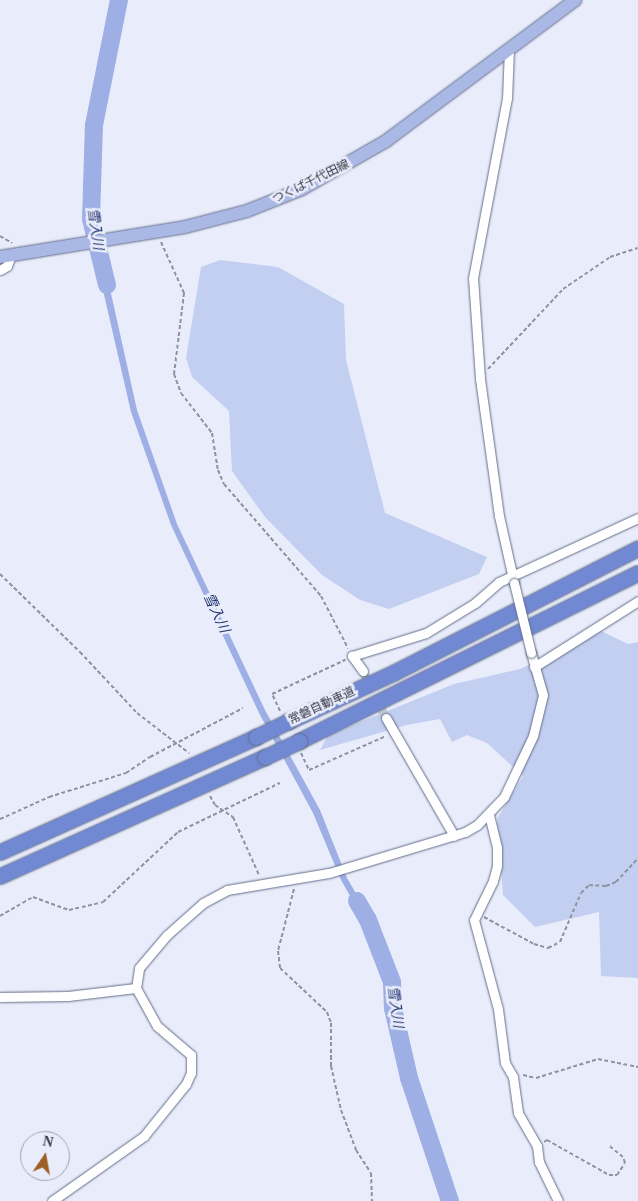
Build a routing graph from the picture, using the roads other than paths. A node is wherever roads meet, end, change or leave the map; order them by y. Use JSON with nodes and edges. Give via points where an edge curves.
{"nodes":[{"id":1,"x":575,"y":0,"type":"edge"},
{"id":2,"x":509,"y":50,"type":"junction"},
{"id":3,"x":5,"y":256,"type":"edge"},
{"id":4,"x":0,"y":270,"type":"edge"},
{"id":5,"x":638,"y":518,"type":"edge"},
{"id":6,"x":638,"y":548,"type":"edge"},
{"id":7,"x":638,"y":573,"type":"edge"},
{"id":8,"x":514,"y":578,"type":"junction"},
{"id":9,"x":638,"y":601,"type":"edge"},
{"id":10,"x":534,"y":667,"type":"junction"},
{"id":11,"x":363,"y":671,"type":"tunnel mouth"},
{"id":12,"x":386,"y":718,"type":"tunnel mouth"},
{"id":13,"x":489,"y":816,"type":"junction"},
{"id":14,"x":454,"y":836,"type":"junction"},
{"id":15,"x":0,"y":852,"type":"edge"},
{"id":16,"x":0,"y":876,"type":"edge"},
{"id":17,"x":136,"y":988,"type":"junction"},
{"id":18,"x":0,"y":998,"type":"edge"},
{"id":19,"x":52,"y":1201,"type":"edge"},
{"id":20,"x":558,"y":1201,"type":"edge"}],
"edges":[{"from":1,"to":2,"type":"main road","name":"つくば千代田線"},
{"from":2,"to":3,"type":"main road","name":"つくば千代田線","via":[[386,141],[302,189],[247,211],[157,233]]},
{"from":2,"to":8,"type":"street","via":[[507,98],[474,278],[480,379],[499,516]]},
{"from":3,"to":4,"type":"street","via":[[7,266]]},
{"from":5,"to":8,"type":"street"},
{"from":6,"to":15,"type":"highway","name":"常磐自動車道","bridge":true,"via":[[393,673]]},
{"from":7,"to":16,"type":"highway","name":"常磐自動車道","bridge":true,"via":[[299,741]]},
{"from":8,"to":10,"type":"street","bridge":true},
{"from":8,"to":11,"type":"street","via":[[426,633],[352,656]]},
{"from":9,"to":10,"type":"street"},
{"from":10,"to":13,"type":"street","via":[[543,696],[533,736],[512,784]]},
{"from":12,"to":14,"type":"street"},
{"from":13,"to":14,"type":"street"},
{"from":13,"to":20,"type":"street","via":[[497,848],[496,866],[474,920],[498,1009],[505,1063],[513,1077],[518,1113],[538,1146],[540,1162]]},
{"from":14,"to":17,"type":"street","via":[[329,873],[227,890],[203,903],[167,935],[140,968]]},
{"from":17,"to":18,"type":"street","via":[[68,996]]},
{"from":17,"to":19,"type":"street","via":[[157,1026],[191,1055],[191,1073],[186,1084],[144,1136]]}]}
